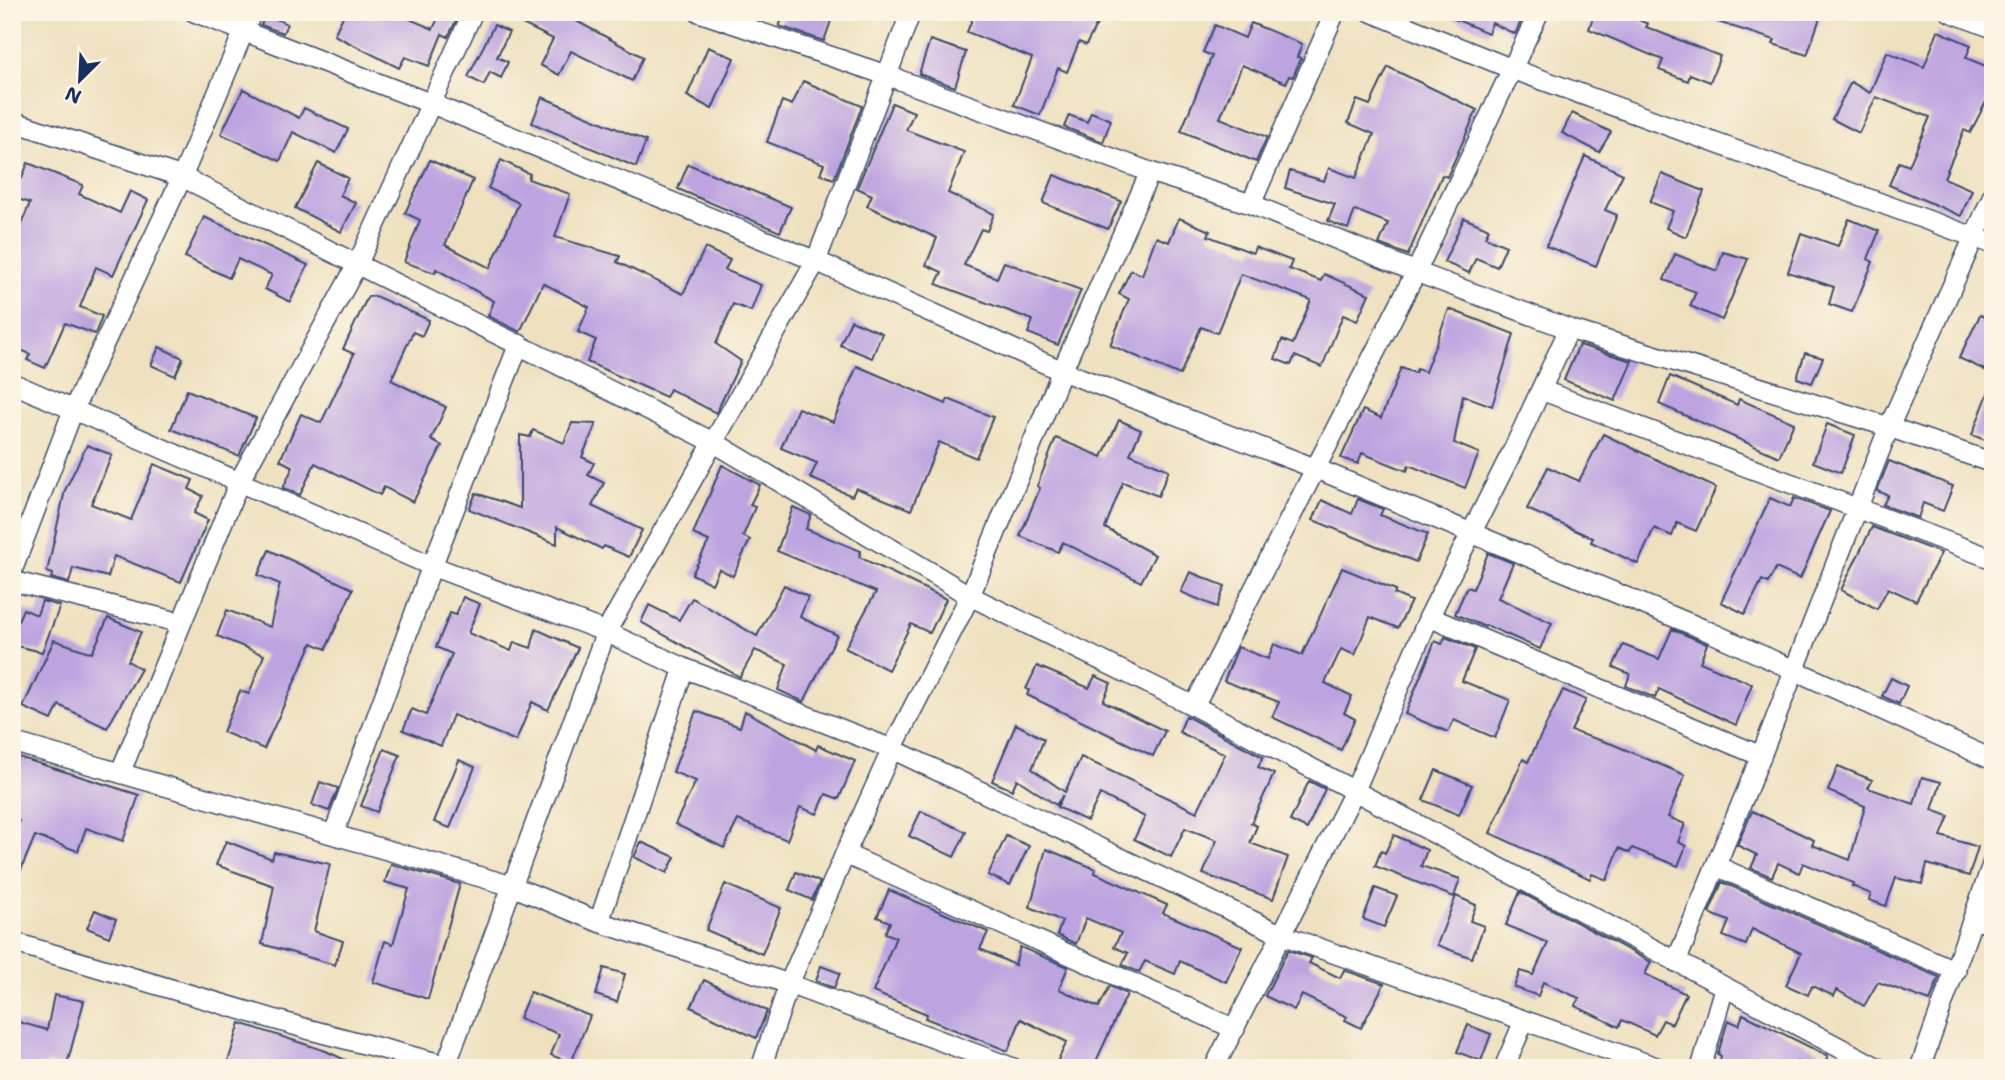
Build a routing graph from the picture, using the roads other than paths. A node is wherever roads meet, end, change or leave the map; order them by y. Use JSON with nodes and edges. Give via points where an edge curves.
{"nodes":[{"id":1,"x":194,"y":12,"type":"edge"},
{"id":2,"x":473,"y":12,"type":"edge"},
{"id":3,"x":699,"y":12,"type":"edge"},
{"id":4,"x":911,"y":12,"type":"edge"},
{"id":5,"x":1335,"y":12,"type":"edge"},
{"id":6,"x":1371,"y":12,"type":"edge"},
{"id":7,"x":1539,"y":12,"type":"edge"},
{"id":8,"x":1950,"y":12,"type":"edge"},
{"id":9,"x":249,"y":21,"type":"edge"},
{"id":10,"x":1993,"y":28,"type":"edge"},
{"id":11,"x":1512,"y":69,"type":"junction"},
{"id":12,"x":886,"y":75,"type":"junction"},
{"id":13,"x":432,"y":104,"type":"junction"},
{"id":14,"x":12,"y":121,"type":"edge"},
{"id":15,"x":1150,"y":172,"type":"junction"},
{"id":16,"x":182,"y":177,"type":"junction"},
{"id":17,"x":1993,"y":195,"type":"edge"},
{"id":18,"x":1251,"y":204,"type":"junction"},
{"id":19,"x":1973,"y":237,"type":"junction"},
{"id":20,"x":1993,"y":244,"type":"edge"},
{"id":21,"x":816,"y":261,"type":"junction"},
{"id":22,"x":358,"y":262,"type":"junction"},
{"id":23,"x":1416,"y":272,"type":"junction"},
{"id":24,"x":1569,"y":329,"type":"junction"},
{"id":25,"x":519,"y":344,"type":"junction"},
{"id":26,"x":1062,"y":371,"type":"junction"},
{"id":27,"x":12,"y":383,"type":"edge"},
{"id":28,"x":1541,"y":390,"type":"junction"},
{"id":29,"x":74,"y":408,"type":"junction"},
{"id":30,"x":1889,"y":427,"type":"junction"},
{"id":31,"x":715,"y":443,"type":"junction"},
{"id":32,"x":1993,"y":463,"type":"edge"},
{"id":33,"x":1317,"y":470,"type":"junction"},
{"id":34,"x":240,"y":480,"type":"junction"},
{"id":35,"x":1859,"y":508,"type":"junction"},
{"id":36,"x":1470,"y":535,"type":"junction"},
{"id":37,"x":1993,"y":559,"type":"edge"},
{"id":38,"x":432,"y":566,"type":"junction"},
{"id":39,"x":12,"y":571,"type":"edge"},
{"id":40,"x":12,"y":582,"type":"edge"},
{"id":41,"x":970,"y":596,"type":"junction"},
{"id":42,"x":1429,"y":617,"type":"junction"},
{"id":43,"x":181,"y":623,"type":"junction"},
{"id":44,"x":606,"y":632,"type":"junction"},
{"id":45,"x":684,"y":668,"type":"junction"},
{"id":46,"x":1794,"y":670,"type":"junction"},
{"id":47,"x":1194,"y":706,"type":"junction"},
{"id":48,"x":12,"y":742,"type":"edge"},
{"id":49,"x":892,"y":749,"type":"junction"},
{"id":50,"x":1761,"y":756,"type":"junction"},
{"id":51,"x":1993,"y":760,"type":"edge"},
{"id":52,"x":121,"y":771,"type":"junction"},
{"id":53,"x":1355,"y":790,"type":"junction"},
{"id":54,"x":334,"y":833,"type":"junction"},
{"id":55,"x":845,"y":854,"type":"junction"},
{"id":56,"x":1993,"y":862,"type":"edge"},
{"id":57,"x":1716,"y":866,"type":"junction"},
{"id":58,"x":512,"y":886,"type":"junction"},
{"id":59,"x":1973,"y":918,"type":"junction"},
{"id":60,"x":599,"y":922,"type":"junction"},
{"id":61,"x":1993,"y":926,"type":"edge"},
{"id":62,"x":1282,"y":935,"type":"junction"},
{"id":63,"x":12,"y":942,"type":"edge"},
{"id":64,"x":1676,"y":962,"type":"junction"},
{"id":65,"x":1956,"y":971,"type":"junction"},
{"id":66,"x":789,"y":985,"type":"junction"},
{"id":67,"x":1724,"y":988,"type":"junction"},
{"id":68,"x":1524,"y":1021,"type":"junction"},
{"id":69,"x":1235,"y":1029,"type":"junction"},
{"id":70,"x":449,"y":1067,"type":"edge"},
{"id":71,"x":761,"y":1068,"type":"edge"},
{"id":72,"x":1013,"y":1068,"type":"edge"},
{"id":73,"x":1214,"y":1068,"type":"edge"},
{"id":74,"x":1504,"y":1068,"type":"edge"},
{"id":75,"x":1659,"y":1068,"type":"edge"},
{"id":76,"x":1701,"y":1068,"type":"edge"},
{"id":77,"x":1878,"y":1068,"type":"edge"},
{"id":78,"x":1920,"y":1068,"type":"edge"}],
"edges":[{"from":1,"to":9,"type":"street"},
{"from":2,"to":13,"type":"street"},
{"from":3,"to":12,"type":"street"},
{"from":4,"to":12,"type":"street"},
{"from":5,"to":18,"type":"street"},
{"from":6,"to":11,"type":"street"},
{"from":7,"to":11,"type":"street"},
{"from":8,"to":10,"type":"street"},
{"from":9,"to":13,"type":"street"},
{"from":9,"to":16,"type":"street"},
{"from":11,"to":19,"type":"street"},
{"from":11,"to":23,"type":"street"},
{"from":12,"to":15,"type":"street"},
{"from":12,"to":21,"type":"street"},
{"from":13,"to":21,"type":"street"},
{"from":13,"to":22,"type":"street"},
{"from":14,"to":16,"type":"street"},
{"from":15,"to":18,"type":"street"},
{"from":15,"to":26,"type":"street"},
{"from":16,"to":22,"type":"street"},
{"from":16,"to":29,"type":"street"},
{"from":17,"to":19,"type":"street"},
{"from":18,"to":23,"type":"street"},
{"from":19,"to":20,"type":"street"},
{"from":19,"to":30,"type":"street"},
{"from":21,"to":26,"type":"street"},
{"from":21,"to":31,"type":"street"},
{"from":22,"to":25,"type":"street"},
{"from":22,"to":34,"type":"street"},
{"from":23,"to":24,"type":"street"},
{"from":23,"to":33,"type":"street"},
{"from":24,"to":28,"type":"street"},
{"from":24,"to":30,"type":"street"},
{"from":25,"to":31,"type":"street"},
{"from":25,"to":38,"type":"street"},
{"from":26,"to":33,"type":"street"},
{"from":26,"to":41,"type":"street"},
{"from":27,"to":29,"type":"street"},
{"from":28,"to":35,"type":"street"},
{"from":28,"to":36,"type":"street"},
{"from":29,"to":34,"type":"street"},
{"from":29,"to":39,"type":"street"},
{"from":30,"to":32,"type":"street"},
{"from":30,"to":35,"type":"street"},
{"from":31,"to":41,"type":"street"},
{"from":31,"to":44,"type":"street"},
{"from":33,"to":36,"type":"street"},
{"from":33,"to":47,"type":"street"},
{"from":34,"to":38,"type":"street"},
{"from":34,"to":43,"type":"street"},
{"from":35,"to":37,"type":"street"},
{"from":35,"to":46,"type":"street"},
{"from":36,"to":42,"type":"street"},
{"from":36,"to":46,"type":"street"},
{"from":38,"to":44,"type":"street"},
{"from":38,"to":54,"type":"street"},
{"from":40,"to":43,"type":"street"},
{"from":41,"to":47,"type":"street"},
{"from":41,"to":49,"type":"street"},
{"from":42,"to":50,"type":"street"},
{"from":42,"to":53,"type":"street"},
{"from":43,"to":52,"type":"street"},
{"from":44,"to":45,"type":"street"},
{"from":44,"to":58,"type":"street"},
{"from":45,"to":49,"type":"street"},
{"from":45,"to":60,"type":"street"},
{"from":46,"to":50,"type":"street"},
{"from":46,"to":51,"type":"street"},
{"from":47,"to":53,"type":"street"},
{"from":48,"to":52,"type":"street"},
{"from":49,"to":55,"type":"street"},
{"from":49,"to":62,"type":"street"},
{"from":50,"to":57,"type":"street"},
{"from":52,"to":54,"type":"street"},
{"from":53,"to":62,"type":"street"},
{"from":53,"to":64,"type":"street"},
{"from":54,"to":58,"type":"street"},
{"from":55,"to":66,"type":"street"},
{"from":55,"to":69,"type":"street"},
{"from":56,"to":59,"type":"street"},
{"from":57,"to":64,"type":"street"},
{"from":57,"to":65,"type":"street"},
{"from":58,"to":60,"type":"street"},
{"from":58,"to":70,"type":"street"},
{"from":59,"to":61,"type":"street"},
{"from":59,"to":65,"type":"street"},
{"from":60,"to":66,"type":"street"},
{"from":62,"to":68,"type":"street"},
{"from":62,"to":69,"type":"street"},
{"from":63,"to":70,"type":"street"},
{"from":64,"to":67,"type":"street"},
{"from":65,"to":78,"type":"street"},
{"from":66,"to":71,"type":"street"},
{"from":66,"to":72,"type":"street"},
{"from":67,"to":76,"type":"street"},
{"from":67,"to":77,"type":"street"},
{"from":68,"to":74,"type":"street"},
{"from":68,"to":75,"type":"street"},
{"from":69,"to":73,"type":"street"}]}
